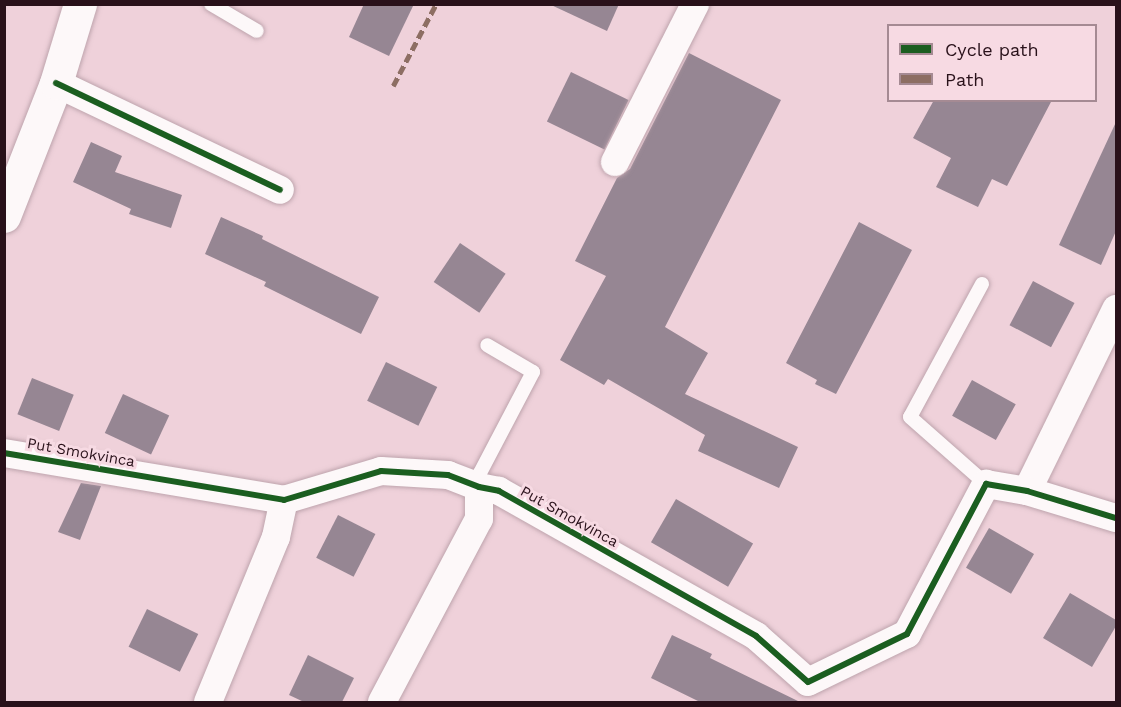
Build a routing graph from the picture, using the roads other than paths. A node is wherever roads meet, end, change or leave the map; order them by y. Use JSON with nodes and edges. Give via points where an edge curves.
{"nodes":[{"id":1,"x":80,"y":4,"type":"edge"},
{"id":2,"x":211,"y":4,"type":"edge"},
{"id":3,"x":695,"y":4,"type":"edge"},
{"id":4,"x":257,"y":31,"type":"dead end"},
{"id":5,"x":56,"y":83,"type":"junction"},
{"id":6,"x":615,"y":162,"type":"dead end"},
{"id":7,"x":280,"y":190,"type":"dead end"},
{"id":8,"x":4,"y":216,"type":"edge"},
{"id":9,"x":982,"y":284,"type":"dead end"},
{"id":10,"x":1116,"y":309,"type":"edge"},
{"id":11,"x":487,"y":345,"type":"dead end"},
{"id":12,"x":4,"y":453,"type":"edge"},
{"id":13,"x":986,"y":484,"type":"junction"},
{"id":14,"x":479,"y":487,"type":"junction"},
{"id":15,"x":1027,"y":491,"type":"junction"},
{"id":16,"x":284,"y":500,"type":"junction"},
{"id":17,"x":1116,"y":518,"type":"edge"},
{"id":18,"x":804,"y":692,"type":"edge"},
{"id":19,"x":208,"y":702,"type":"edge"},
{"id":20,"x":382,"y":702,"type":"edge"}],
"edges":[{"from":1,"to":5,"type":"main road"},
{"from":2,"to":4,"type":"lane"},
{"from":3,"to":6,"type":"street"},
{"from":5,"to":7,"type":"street"},
{"from":5,"to":8,"type":"main road"},
{"from":9,"to":13,"type":"lane","via":[[910,417]]},
{"from":10,"to":15,"type":"street"},
{"from":11,"to":14,"type":"lane","via":[[533,372],[480,473]]},
{"from":12,"to":16,"type":"street","name":"Put Smokvinca"},
{"from":13,"to":15,"type":"street"},
{"from":13,"to":18,"type":"street","via":[[907,634]]},
{"from":14,"to":16,"type":"street","name":"Put Smokvinca","via":[[448,476],[381,471]]},
{"from":14,"to":18,"type":"street","name":"Put Smokvinca","via":[[499,491],[756,636]]},
{"from":14,"to":20,"type":"street","via":[[479,519]]},
{"from":15,"to":17,"type":"street"},
{"from":16,"to":19,"type":"street","via":[[276,537]]}]}
